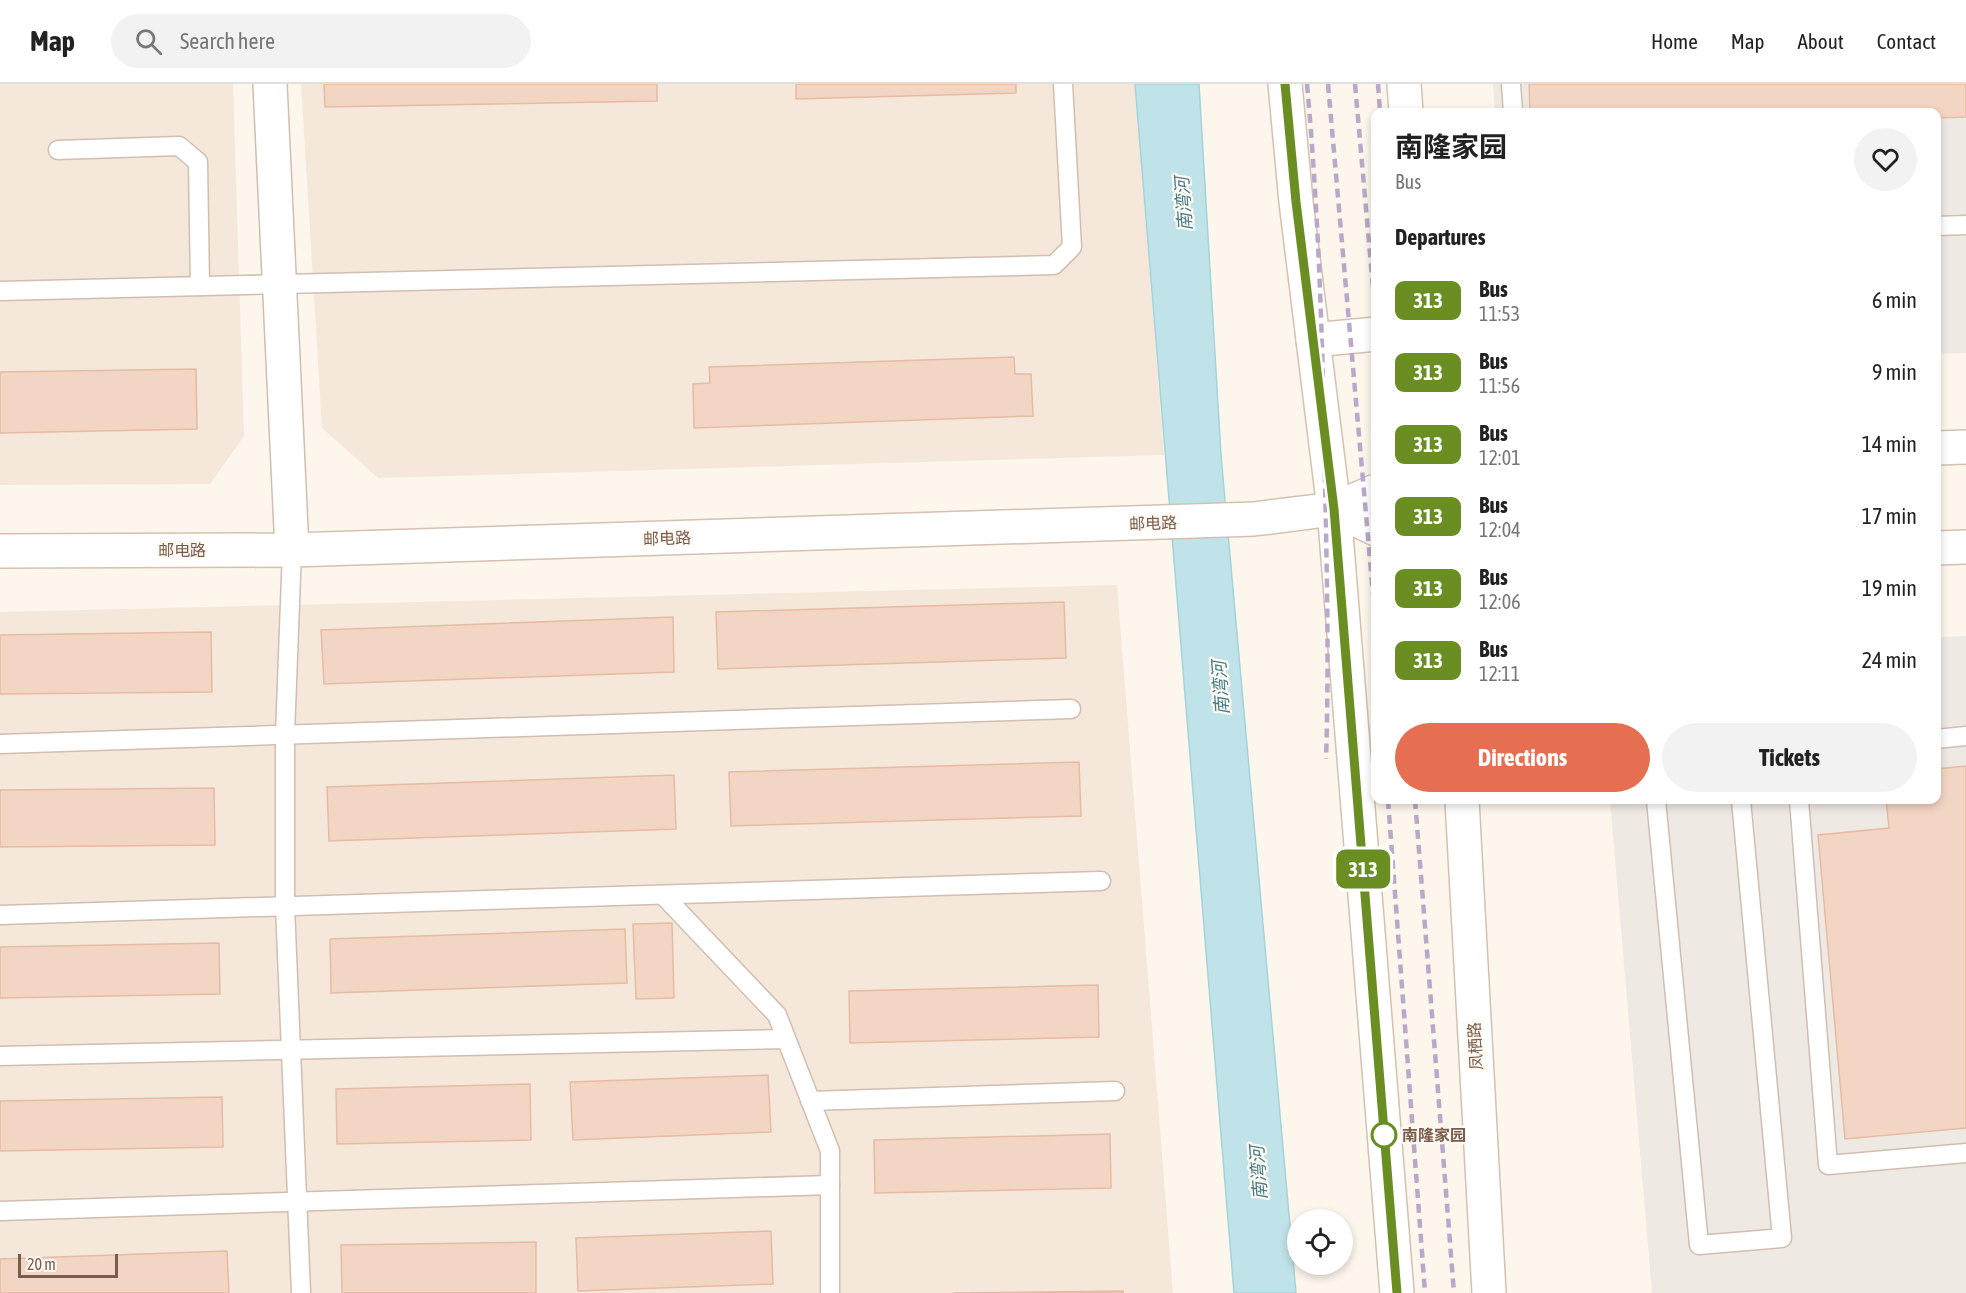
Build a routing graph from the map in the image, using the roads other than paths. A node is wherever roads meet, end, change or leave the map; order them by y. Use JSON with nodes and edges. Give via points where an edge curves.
{"nodes":[{"id":1,"x":270,"y":84,"type":"edge"},
{"id":2,"x":1063,"y":84,"type":"edge"},
{"id":3,"x":1285,"y":84,"type":"edge"},
{"id":4,"x":1404,"y":84,"type":"edge"},
{"id":5,"x":1511,"y":84,"type":"edge"},
{"id":6,"x":1406,"y":108,"type":"edge"},
{"id":7,"x":1513,"y":108,"type":"edge"},
{"id":8,"x":58,"y":150,"type":"dead end"},
{"id":9,"x":1966,"y":225,"type":"edge"},
{"id":10,"x":1941,"y":226,"type":"edge"},
{"id":11,"x":280,"y":284,"type":"junction"},
{"id":12,"x":200,"y":286,"type":"junction"},
{"id":13,"x":0,"y":291,"type":"edge"},
{"id":14,"x":1371,"y":334,"type":"edge"},
{"id":15,"x":1313,"y":340,"type":"junction"},
{"id":16,"x":1966,"y":447,"type":"edge"},
{"id":17,"x":1941,"y":448,"type":"edge"},
{"id":18,"x":1371,"y":493,"type":"edge"},
{"id":19,"x":1334,"y":509,"type":"junction"},
{"id":20,"x":1371,"y":527,"type":"edge"},
{"id":21,"x":1966,"y":547,"type":"edge"},
{"id":22,"x":1941,"y":548,"type":"edge"},
{"id":23,"x":292,"y":549,"type":"junction"},
{"id":24,"x":0,"y":551,"type":"edge"},
{"id":25,"x":1071,"y":709,"type":"dead end"},
{"id":26,"x":285,"y":735,"type":"junction"},
{"id":27,"x":1966,"y":736,"type":"edge"},
{"id":28,"x":1941,"y":738,"type":"edge"},
{"id":29,"x":0,"y":744,"type":"edge"},
{"id":30,"x":1462,"y":804,"type":"edge"},
{"id":31,"x":1656,"y":804,"type":"edge"},
{"id":32,"x":1741,"y":804,"type":"edge"},
{"id":33,"x":1799,"y":804,"type":"edge"},
{"id":34,"x":1101,"y":881,"type":"dead end"},
{"id":35,"x":663,"y":895,"type":"junction"},
{"id":36,"x":285,"y":906,"type":"junction"},
{"id":37,"x":0,"y":915,"type":"edge"},
{"id":38,"x":786,"y":1040,"type":"junction"},
{"id":39,"x":291,"y":1050,"type":"junction"},
{"id":40,"x":0,"y":1056,"type":"edge"},
{"id":41,"x":1115,"y":1091,"type":"dead end"},
{"id":42,"x":810,"y":1101,"type":"junction"},
{"id":43,"x":1966,"y":1152,"type":"edge"},
{"id":44,"x":830,"y":1185,"type":"junction"},
{"id":45,"x":297,"y":1202,"type":"junction"},
{"id":46,"x":0,"y":1211,"type":"edge"},
{"id":47,"x":301,"y":1293,"type":"edge"},
{"id":48,"x":830,"y":1293,"type":"edge"},
{"id":49,"x":1397,"y":1293,"type":"edge"},
{"id":50,"x":1489,"y":1293,"type":"edge"}],
"edges":[{"from":1,"to":11,"type":"street"},
{"from":2,"to":11,"type":"lane","via":[[1072,247],[1054,265]]},
{"from":3,"to":15,"type":"street"},
{"from":4,"to":6,"type":"street"},
{"from":5,"to":7,"type":"lane"},
{"from":8,"to":12,"type":"lane","via":[[180,146],[198,162]]},
{"from":9,"to":10,"type":"lane"},
{"from":11,"to":12,"type":"lane"},
{"from":11,"to":23,"type":"street"},
{"from":12,"to":13,"type":"lane"},
{"from":14,"to":15,"type":"street"},
{"from":15,"to":19,"type":"street"},
{"from":16,"to":17,"type":"street"},
{"from":18,"to":19,"type":"street","name":"邮电路"},
{"from":19,"to":20,"type":"street"},
{"from":19,"to":23,"type":"street","name":"邮电路","via":[[1254,519],[1130,524]]},
{"from":19,"to":49,"type":"street"},
{"from":21,"to":22,"type":"street"},
{"from":23,"to":24,"type":"street","name":"邮电路"},
{"from":23,"to":26,"type":"lane"},
{"from":25,"to":26,"type":"lane"},
{"from":26,"to":29,"type":"lane"},
{"from":26,"to":36,"type":"lane"},
{"from":27,"to":28,"type":"lane"},
{"from":30,"to":50,"type":"street","name":"凤栖路"},
{"from":31,"to":32,"type":"lane","via":[[1699,1245],[1782,1238]]},
{"from":33,"to":43,"type":"lane","via":[[1828,1165]]},
{"from":34,"to":35,"type":"lane"},
{"from":35,"to":36,"type":"lane"},
{"from":35,"to":38,"type":"lane","via":[[777,1015]]},
{"from":36,"to":37,"type":"lane"},
{"from":36,"to":39,"type":"lane"},
{"from":38,"to":39,"type":"lane"},
{"from":38,"to":42,"type":"lane"},
{"from":39,"to":40,"type":"lane"},
{"from":39,"to":45,"type":"lane"},
{"from":41,"to":42,"type":"lane"},
{"from":42,"to":44,"type":"lane","via":[[830,1151]]},
{"from":44,"to":45,"type":"lane"},
{"from":44,"to":48,"type":"lane"},
{"from":45,"to":46,"type":"lane"},
{"from":45,"to":47,"type":"lane"}]}
